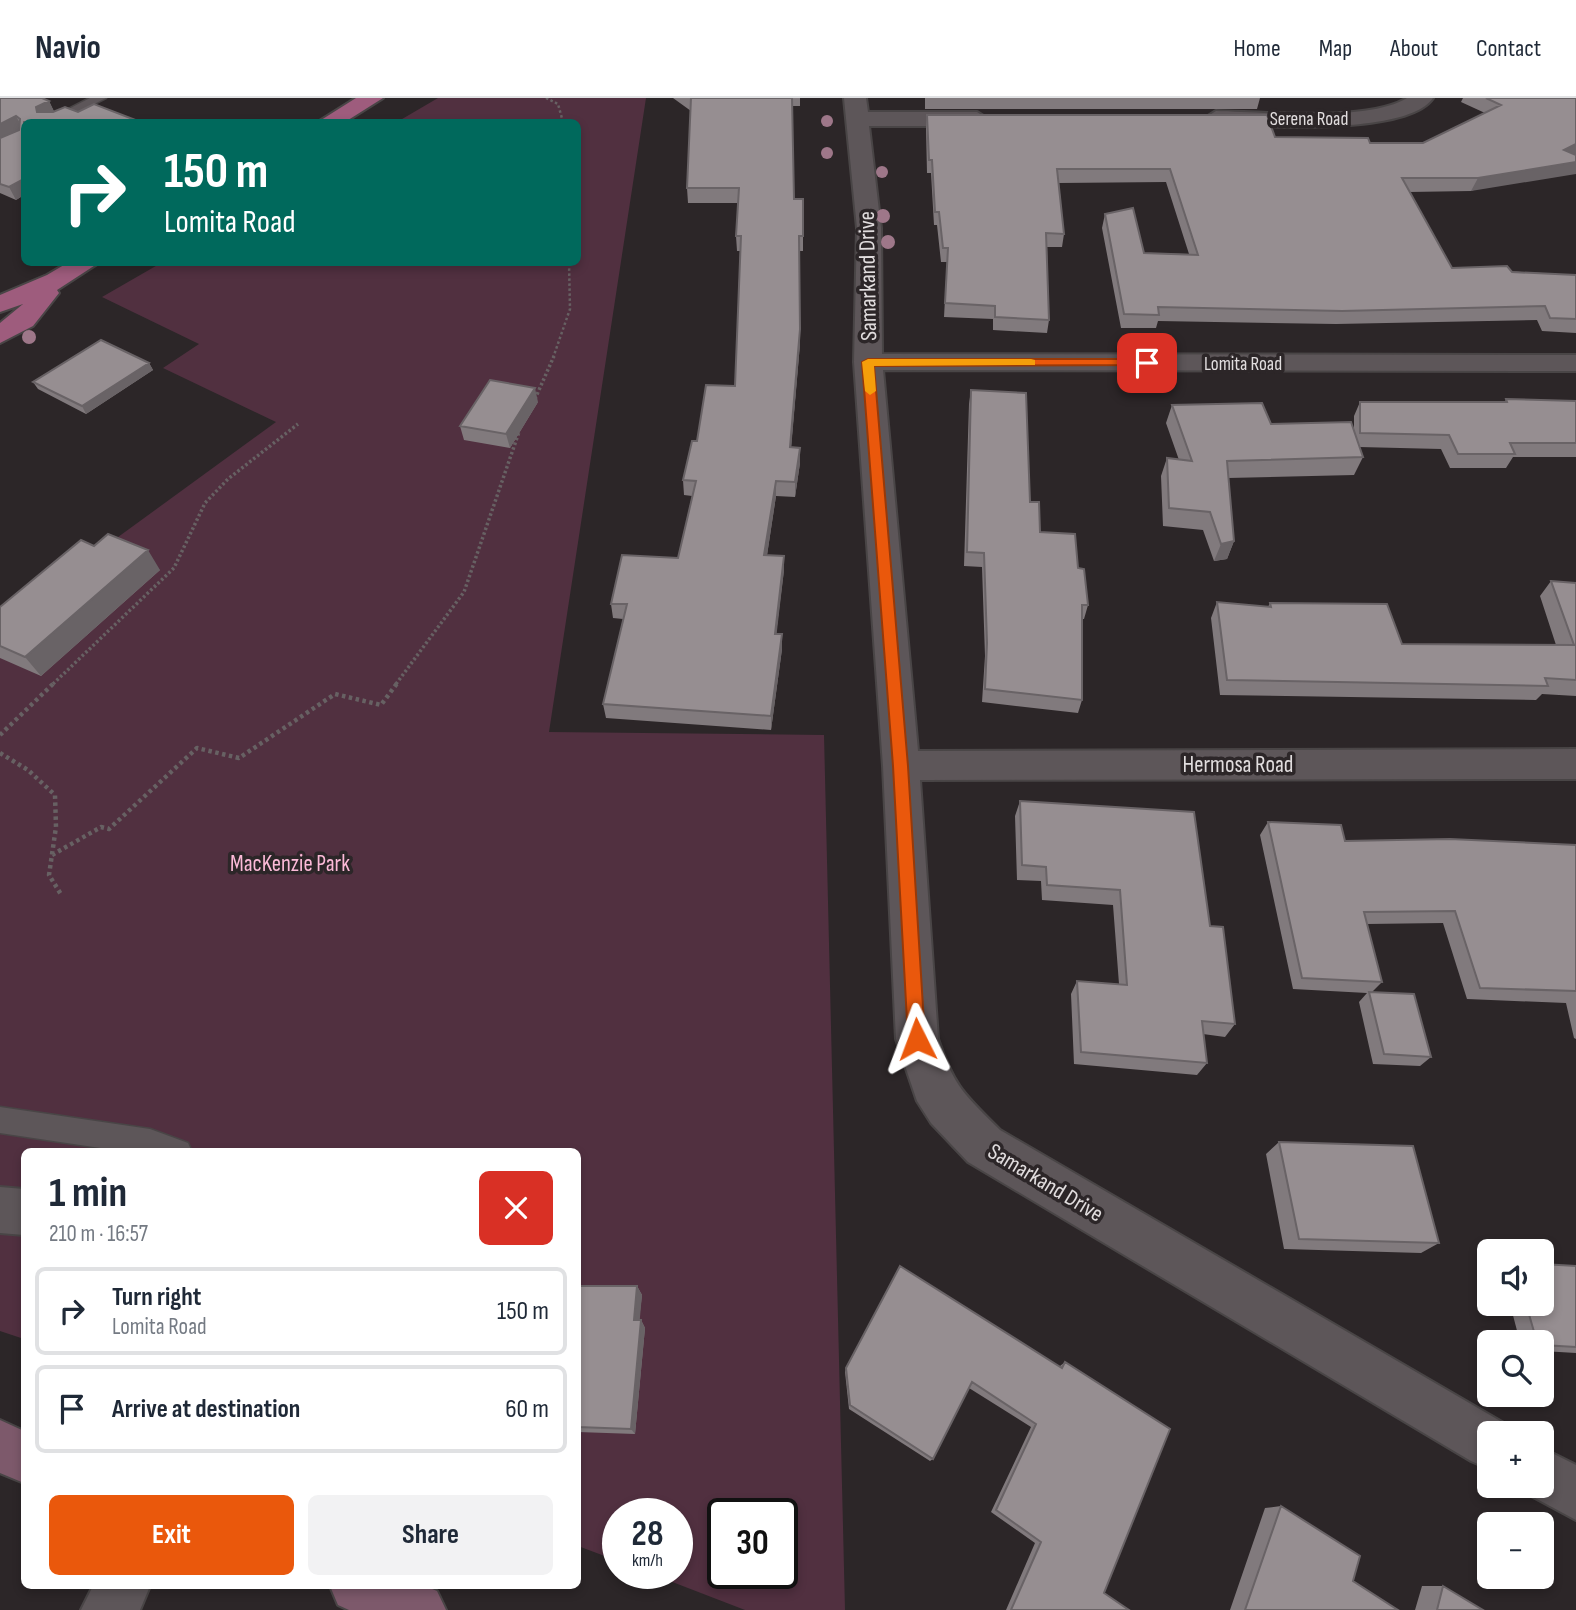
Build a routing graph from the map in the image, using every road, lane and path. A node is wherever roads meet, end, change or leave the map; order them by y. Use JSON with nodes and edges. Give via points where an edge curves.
{"nodes":[{"id":1,"x":100,"y":98,"type":"edge"},
{"id":2,"x":372,"y":98,"type":"edge"},
{"id":3,"x":546,"y":98,"type":"edge"},
{"id":4,"x":1422,"y":98,"type":"edge"},
{"id":5,"x":855,"y":109,"type":"edge"},
{"id":6,"x":1199,"y":118,"type":"edge"},
{"id":7,"x":56,"y":119,"type":"edge"},
{"id":8,"x":334,"y":119,"type":"edge"},
{"id":9,"x":562,"y":119,"type":"edge"},
{"id":10,"x":995,"y":119,"type":"edge"},
{"id":11,"x":81,"y":266,"type":"edge"},
{"id":12,"x":569,"y":266,"type":"edge"},
{"id":13,"x":56,"y":281,"type":"junction"},
{"id":14,"x":0,"y":304,"type":"edge"},
{"id":15,"x":0,"y":335,"type":"edge"},
{"id":16,"x":868,"y":362,"type":"junction"},
{"id":17,"x":1576,"y":363,"type":"edge"},
{"id":18,"x":532,"y":405,"type":"edge"},
{"id":19,"x":298,"y":424,"type":"dead end"},
{"id":20,"x":521,"y":428,"type":"edge"},
{"id":21,"x":0,"y":735,"type":"edge"},
{"id":22,"x":0,"y":753,"type":"edge"},
{"id":23,"x":1576,"y":764,"type":"edge"},
{"id":24,"x":901,"y":766,"type":"junction"},
{"id":25,"x":52,"y":855,"type":"junction"},
{"id":26,"x":62,"y":896,"type":"dead end"},
{"id":27,"x":0,"y":1119,"type":"edge"},
{"id":28,"x":167,"y":1148,"type":"edge"},
{"id":29,"x":0,"y":1210,"type":"edge"},
{"id":30,"x":21,"y":1212,"type":"edge"},
{"id":31,"x":1477,"y":1436,"type":"edge"},
{"id":32,"x":0,"y":1446,"type":"edge"},
{"id":33,"x":21,"y":1456,"type":"edge"},
{"id":34,"x":1554,"y":1481,"type":"edge"},
{"id":35,"x":1576,"y":1494,"type":"edge"},
{"id":36,"x":121,"y":1589,"type":"edge"},
{"id":37,"x":365,"y":1589,"type":"edge"},
{"id":38,"x":109,"y":1610,"type":"edge"},
{"id":39,"x":418,"y":1610,"type":"edge"}],
"edges":[{"from":1,"to":7,"type":"lane"},
{"from":2,"to":8,"type":"main road"},
{"from":3,"to":9,"type":"path","via":[[558,104]]},
{"from":4,"to":6,"type":"street","name":"Serena Road","via":[[1402,111],[1363,118]]},
{"from":5,"to":10,"type":"street"},
{"from":5,"to":16,"type":"street","name":"Samarkand Drive","via":[[869,228]]},
{"from":11,"to":13,"type":"main road"},
{"from":12,"to":18,"type":"path","via":[[570,309]]},
{"from":13,"to":14,"type":"main road"},
{"from":13,"to":15,"type":"main road","via":[[24,320]]},
{"from":16,"to":17,"type":"street","name":"Lomita Road"},
{"from":16,"to":24,"type":"street","name":"Samarkand Drive"},
{"from":19,"to":21,"type":"path","via":[[205,503],[174,568]]},
{"from":20,"to":25,"type":"path","via":[[464,592],[380,705],[335,694],[239,758],[197,748],[110,829],[101,827]]},
{"from":22,"to":25,"type":"path","via":[[55,795]]},
{"from":23,"to":24,"type":"street","name":"Hermosa Road"},
{"from":24,"to":31,"type":"street","name":"Samarkand Drive","via":[[917,1039],[932,1086],[947,1108],[984,1146]]},
{"from":25,"to":26,"type":"path","via":[[49,875]]},
{"from":27,"to":28,"type":"lane"},
{"from":29,"to":30,"type":"street"},
{"from":32,"to":33,"type":"main road"},
{"from":34,"to":35,"type":"street"},
{"from":36,"to":38,"type":"street"},
{"from":37,"to":39,"type":"main road"}]}
